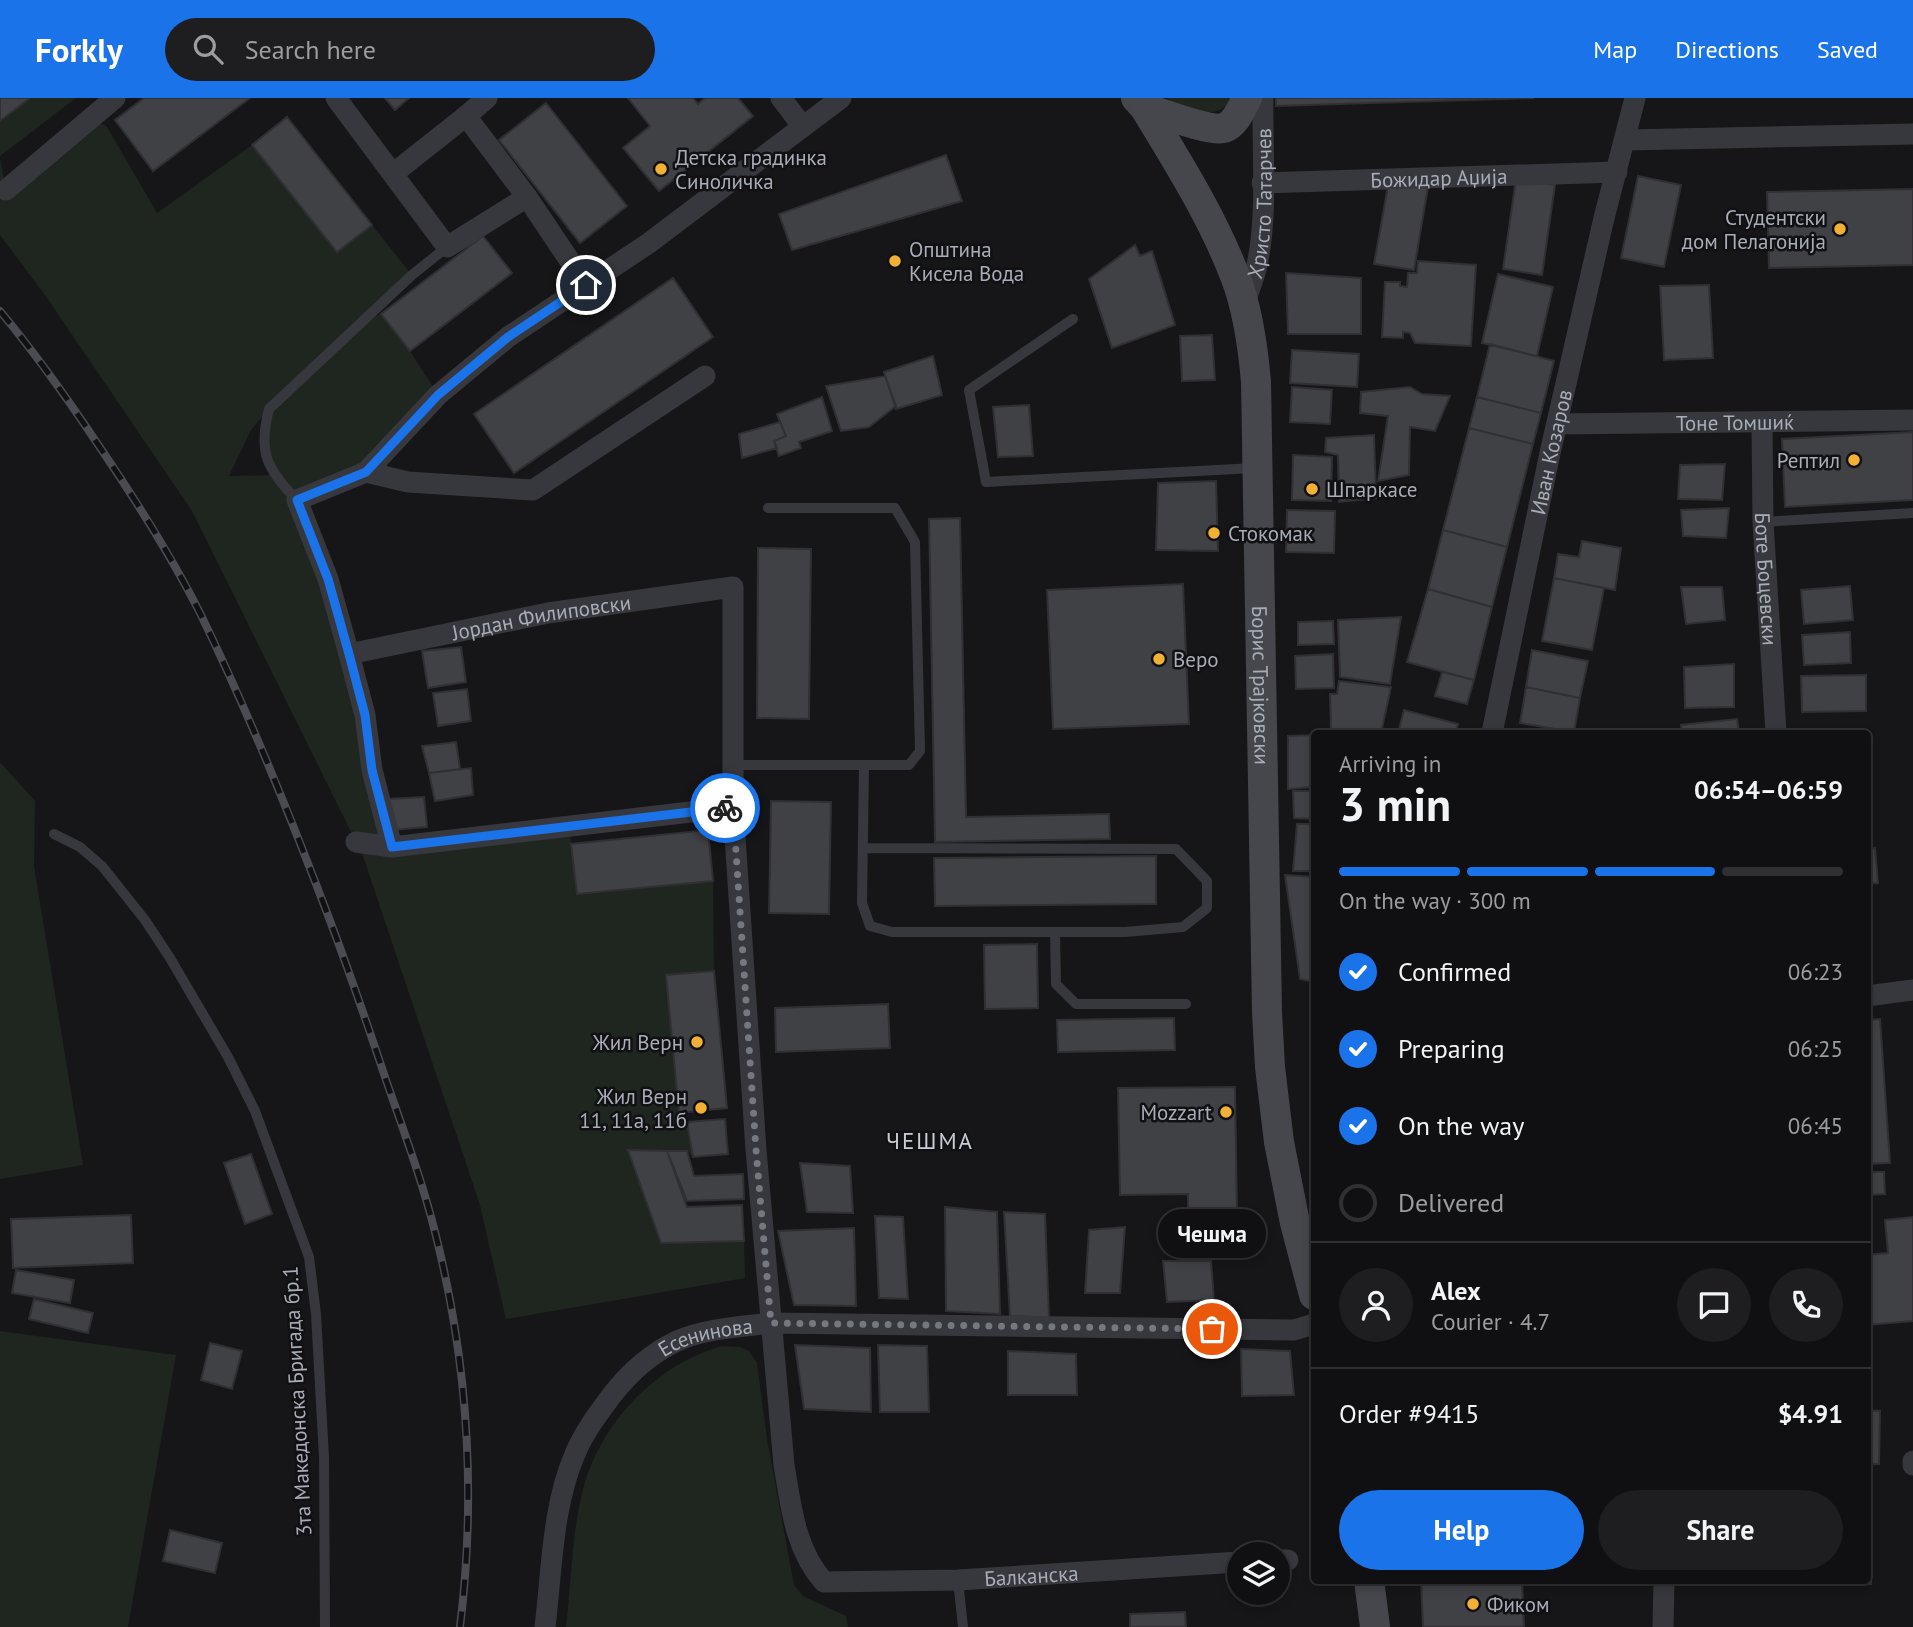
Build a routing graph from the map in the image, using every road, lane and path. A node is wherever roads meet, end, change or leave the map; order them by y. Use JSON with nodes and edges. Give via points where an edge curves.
{"nodes":[{"id":1,"x":115,"y":98,"type":"edge"},
{"id":2,"x":336,"y":98,"type":"edge"},
{"id":3,"x":487,"y":98,"type":"edge"},
{"id":4,"x":781,"y":98,"type":"edge"},
{"id":5,"x":841,"y":98,"type":"edge"},
{"id":6,"x":1247,"y":98,"type":"edge"},
{"id":7,"x":1263,"y":98,"type":"edge"},
{"id":8,"x":1635,"y":98,"type":"edge"},
{"id":9,"x":1141,"y":103,"type":"edge"},
{"id":10,"x":466,"y":116,"type":"junction"},
{"id":11,"x":803,"y":127,"type":"junction"},
{"id":12,"x":1913,"y":134,"type":"edge"},
{"id":13,"x":1626,"y":140,"type":"junction"},
{"id":14,"x":1617,"y":172,"type":"junction"},
{"id":15,"x":394,"y":173,"type":"junction"},
{"id":16,"x":1262,"y":183,"type":"junction"},
{"id":17,"x":6,"y":190,"type":"dead end"},
{"id":18,"x":527,"y":197,"type":"junction"},
{"id":19,"x":447,"y":247,"type":"junction"},
{"id":20,"x":586,"y":285,"type":"junction"},
{"id":21,"x":1244,"y":306,"type":"junction"},
{"id":22,"x":1073,"y":319,"type":"dead end"},
{"id":23,"x":705,"y":376,"type":"dead end"},
{"id":24,"x":1913,"y":420,"type":"edge"},
{"id":25,"x":1762,"y":423,"type":"junction"},
{"id":26,"x":1557,"y":424,"type":"junction"},
{"id":27,"x":1257,"y":468,"type":"junction"},
{"id":28,"x":366,"y":472,"type":"junction"},
{"id":29,"x":297,"y":500,"type":"junction"},
{"id":30,"x":768,"y":508,"type":"dead end"},
{"id":31,"x":1913,"y":513,"type":"edge"},
{"id":32,"x":1763,"y":522,"type":"junction"},
{"id":33,"x":349,"y":654,"type":"junction"},
{"id":34,"x":1493,"y":730,"type":"edge"},
{"id":35,"x":1776,"y":730,"type":"edge"},
{"id":36,"x":732,"y":765,"type":"junction"},
{"id":37,"x":864,"y":765,"type":"junction"},
{"id":38,"x":733,"y":807,"type":"junction"},
{"id":39,"x":54,"y":834,"type":"dead end"},
{"id":40,"x":356,"y":842,"type":"dead end"},
{"id":41,"x":392,"y":847,"type":"junction"},
{"id":42,"x":863,"y":848,"type":"junction"},
{"id":43,"x":1055,"y":932,"type":"junction"},
{"id":44,"x":1913,"y":990,"type":"edge"},
{"id":45,"x":1871,"y":995,"type":"edge"},
{"id":46,"x":1186,"y":1004,"type":"dead end"},
{"id":47,"x":1308,"y":1246,"type":"edge"},
{"id":48,"x":1311,"y":1270,"type":"edge"},
{"id":49,"x":771,"y":1323,"type":"junction"},
{"id":50,"x":1311,"y":1325,"type":"edge"},
{"id":51,"x":1227,"y":1563,"type":"edge"},
{"id":52,"x":958,"y":1580,"type":"junction"},
{"id":53,"x":1370,"y":1584,"type":"edge"},
{"id":54,"x":1664,"y":1584,"type":"edge"},
{"id":55,"x":325,"y":1627,"type":"edge"},
{"id":56,"x":545,"y":1627,"type":"edge"},
{"id":57,"x":963,"y":1627,"type":"edge"},
{"id":58,"x":1375,"y":1627,"type":"edge"},
{"id":59,"x":1663,"y":1627,"type":"edge"}],
"edges":[{"from":1,"to":17,"type":"street"},
{"from":2,"to":15,"type":"street"},
{"from":3,"to":10,"type":"street"},
{"from":4,"to":11,"type":"street"},
{"from":5,"to":11,"type":"street"},
{"from":6,"to":9,"type":"street","via":[[1235,120],[1226,128],[1214,129]]},
{"from":7,"to":16,"type":"street","name":"Христо Татарчев"},
{"from":8,"to":13,"type":"street","name":"Иван Козаров"},
{"from":9,"to":21,"type":"street","name":"Борис Трајковски","via":[[1205,209]]},
{"from":10,"to":15,"type":"street"},
{"from":10,"to":18,"type":"street"},
{"from":11,"to":20,"type":"street"},
{"from":12,"to":13,"type":"street"},
{"from":13,"to":14,"type":"street","name":"Иван Козаров"},
{"from":14,"to":16,"type":"street","name":"Божидар Аџија"},
{"from":14,"to":26,"type":"street","name":"Иван Козаров"},
{"from":15,"to":19,"type":"street"},
{"from":16,"to":21,"type":"street","name":"Христо Татарчев","via":[[1257,264]]},
{"from":18,"to":19,"type":"street"},
{"from":18,"to":20,"type":"street"},
{"from":19,"to":29,"type":"lane","via":[[269,409],[264,451],[274,475]]},
{"from":20,"to":28,"type":"street","via":[[508,337],[438,395]]},
{"from":21,"to":27,"type":"street","name":"Борис Трајковски","via":[[1256,382]]},
{"from":22,"to":27,"type":"lane","via":[[969,390],[986,482]]},
{"from":23,"to":28,"type":"street","via":[[533,490],[408,482]]},
{"from":24,"to":25,"type":"street","name":"Тоне Томшиќ"},
{"from":25,"to":26,"type":"street","name":"Тоне Томшиќ"},
{"from":25,"to":32,"type":"street","name":"Боте Боцевски"},
{"from":26,"to":34,"type":"street","name":"Иван Козаров"},
{"from":27,"to":47,"type":"street","name":"Борис Трајковски","via":[[1268,1040],[1283,1164]]},
{"from":28,"to":29,"type":"street"},
{"from":29,"to":33,"type":"street","via":[[328,579]]},
{"from":30,"to":37,"type":"lane","via":[[895,508],[915,542],[920,751],[909,765]]},
{"from":31,"to":32,"type":"lane"},
{"from":32,"to":35,"type":"street","name":"Боте Боцевски"},
{"from":33,"to":36,"type":"street","name":"Јордан Филиповски","via":[[548,613],[733,587]]},
{"from":33,"to":41,"type":"street"},
{"from":36,"to":37,"type":"lane"},
{"from":36,"to":38,"type":"street"},
{"from":37,"to":42,"type":"lane"},
{"from":38,"to":41,"type":"street"},
{"from":38,"to":49,"type":"street"},
{"from":39,"to":55,"type":"lane","name":"3та Македонска Бригада бр.1","via":[[80,847],[102,866],[170,958],[255,1111],[309,1257],[324,1457]]},
{"from":40,"to":41,"type":"street"},
{"from":42,"to":43,"type":"lane","via":[[862,903],[870,926],[892,932]]},
{"from":42,"to":43,"type":"lane","via":[[1176,849],[1207,881],[1207,908],[1183,927]]},
{"from":43,"to":46,"type":"lane","via":[[1056,984],[1076,1004]]},
{"from":44,"to":45,"type":"street"},
{"from":47,"to":48,"type":"street","name":"Борис Трајковски"},
{"from":49,"to":50,"type":"street","name":"Есенинова","via":[[1294,1330]]},
{"from":49,"to":52,"type":"street","name":"Балканска","via":[[791,1512],[808,1560],[824,1582]]},
{"from":49,"to":56,"type":"street","name":"Есенинова","via":[[715,1330],[678,1341],[637,1368],[600,1411],[580,1444],[564,1488]]},
{"from":51,"to":52,"type":"street","name":"Балканска"},
{"from":52,"to":57,"type":"lane"},
{"from":53,"to":58,"type":"street"},
{"from":54,"to":59,"type":"street"}]}
